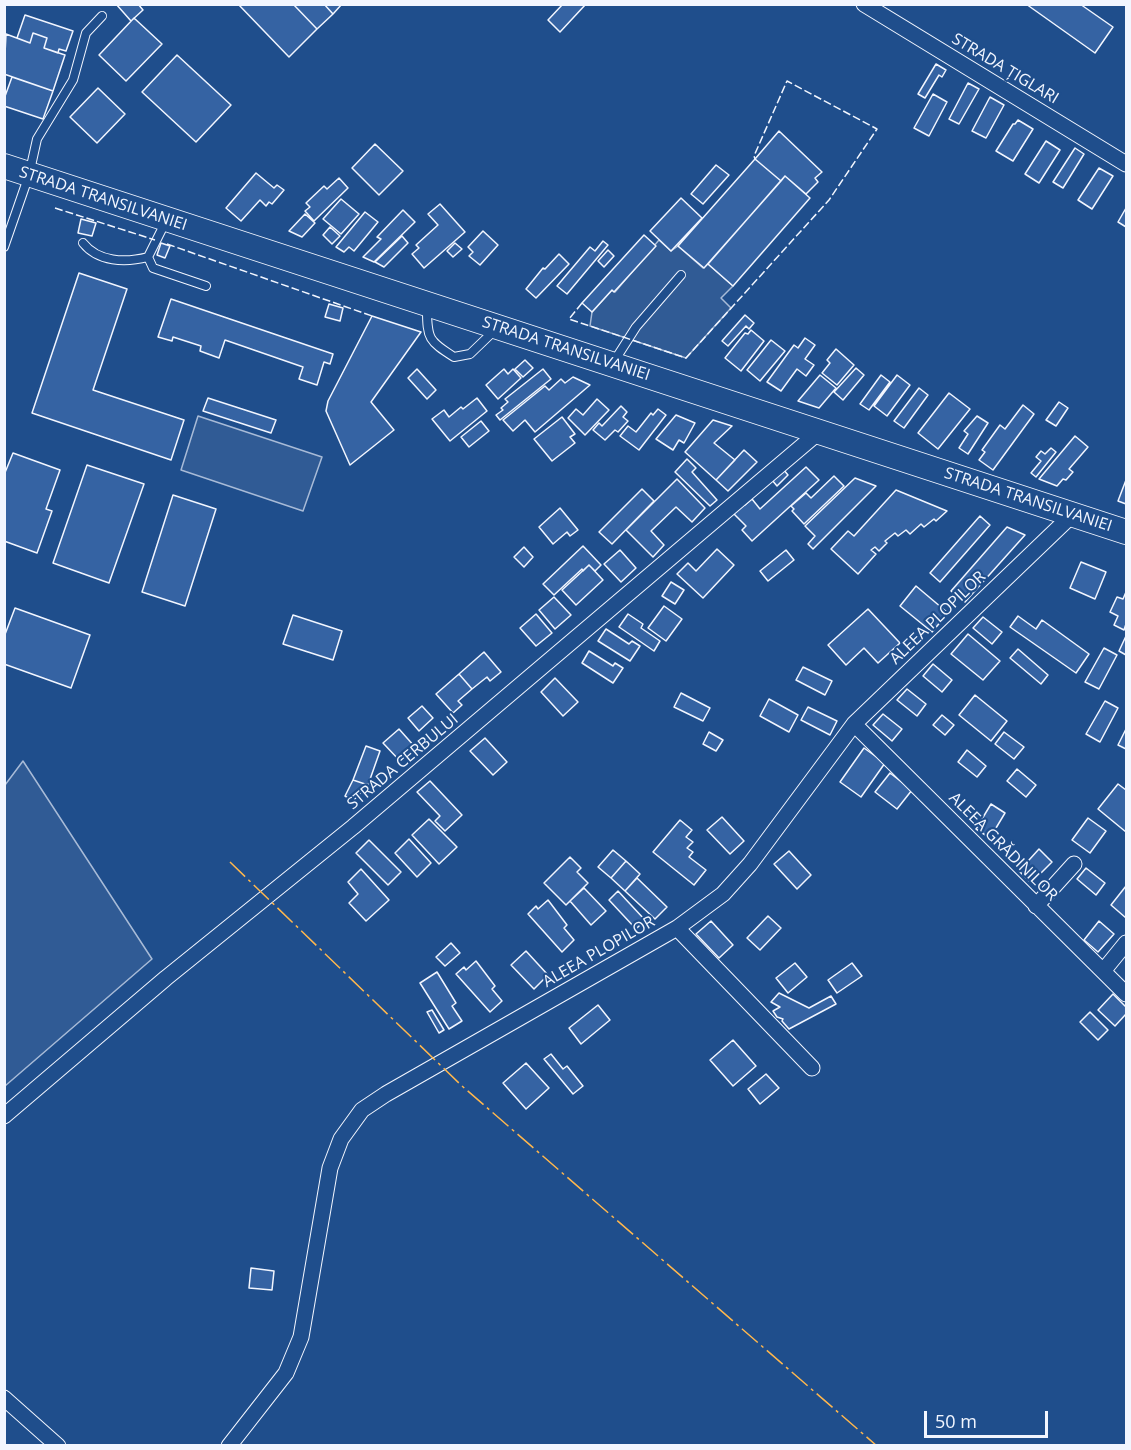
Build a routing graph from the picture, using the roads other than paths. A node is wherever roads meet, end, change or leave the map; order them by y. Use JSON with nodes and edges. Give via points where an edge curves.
{"nodes":[{"id":1,"x":864,"y":4,"type":"edge"},
{"id":2,"x":102,"y":16,"type":"dead end"},
{"id":3,"x":1126,"y":164,"type":"edge"},
{"id":4,"x":4,"y":166,"type":"edge"},
{"id":5,"x":29,"y":175,"type":"junction"},
{"id":6,"x":167,"y":220,"type":"junction"},
{"id":7,"x":82,"y":243,"type":"dead end"},
{"id":8,"x":4,"y":247,"type":"edge"},
{"id":9,"x":148,"y":257,"type":"junction"},
{"id":10,"x":135,"y":261,"type":"junction"},
{"id":11,"x":153,"y":268,"type":"junction"},
{"id":12,"x":681,"y":274,"type":"dead end"},
{"id":13,"x":206,"y":286,"type":"dead end"},
{"id":14,"x":427,"y":304,"type":"junction"},
{"id":15,"x":498,"y":327,"type":"junction"},
{"id":16,"x":612,"y":364,"type":"junction"},
{"id":17,"x":820,"y":431,"type":"junction"},
{"id":18,"x":1072,"y":514,"type":"junction"},
{"id":19,"x":1126,"y":532,"type":"edge"},
{"id":20,"x":854,"y":724,"type":"junction"},
{"id":21,"x":1074,"y":864,"type":"dead end"},
{"id":22,"x":1036,"y":906,"type":"junction"},
{"id":23,"x":677,"y":928,"type":"junction"},
{"id":24,"x":1126,"y":943,"type":"edge"},
{"id":25,"x":1104,"y":970,"type":"junction"},
{"id":26,"x":1126,"y":994,"type":"edge"},
{"id":27,"x":812,"y":1068,"type":"dead end"},
{"id":28,"x":4,"y":1116,"type":"edge"},
{"id":29,"x":4,"y":1398,"type":"edge"},
{"id":30,"x":58,"y":1446,"type":"edge"},
{"id":31,"x":229,"y":1446,"type":"edge"}],
"edges":[{"from":1,"to":3,"type":"street","name":"STRADA ȚIGLARI"},
{"from":2,"to":5,"type":"lane","via":[[86,33],[73,80],[38,139]]},
{"from":4,"to":5,"type":"main road","name":"STRADA TRANSILVANIEI"},
{"from":5,"to":6,"type":"main road","name":"STRADA TRANSILVANIEI"},
{"from":5,"to":8,"type":"lane"},
{"from":6,"to":9,"type":"lane"},
{"from":6,"to":14,"type":"main road","name":"STRADA TRANSILVANIEI"},
{"from":7,"to":10,"type":"lane","via":[[91,254]]},
{"from":9,"to":10,"type":"lane"},
{"from":9,"to":11,"type":"lane"},
{"from":10,"to":11,"type":"lane"},
{"from":11,"to":13,"type":"lane"},
{"from":12,"to":16,"type":"lane","via":[[636,327]]},
{"from":14,"to":15,"type":"main road","name":"STRADA TRANSILVANIEI"},
{"from":14,"to":15,"type":"lane","via":[[427,330],[434,344],[454,357],[471,354]]},
{"from":15,"to":16,"type":"main road","name":"STRADA TRANSILVANIEI"},
{"from":16,"to":17,"type":"main road","name":"STRADA TRANSILVANIEI"},
{"from":17,"to":18,"type":"main road","name":"STRADA TRANSILVANIEI"},
{"from":17,"to":28,"type":"street","name":"STRADA CERBULUI","via":[[353,827]]},
{"from":18,"to":19,"type":"main road","name":"STRADA TRANSILVANIEI"},
{"from":18,"to":20,"type":"street","name":"ALEEA PLOPILOR"},
{"from":20,"to":22,"type":"street","name":"ALEEA GRĂDINILOR"},
{"from":20,"to":23,"type":"street","name":"ALEEA PLOPILOR","via":[[737,880]]},
{"from":21,"to":22,"type":"street"},
{"from":22,"to":25,"type":"street","name":"ALEEA GRĂDINILOR"},
{"from":23,"to":27,"type":"street"},
{"from":23,"to":31,"type":"street","name":"ALEEA PLOPILOR","via":[[362,1110],[341,1140],[330,1168],[301,1337],[286,1373]]},
{"from":24,"to":25,"type":"street"},
{"from":25,"to":26,"type":"street","name":"ALEEA GRĂDINILOR"},
{"from":29,"to":30,"type":"street"}]}
